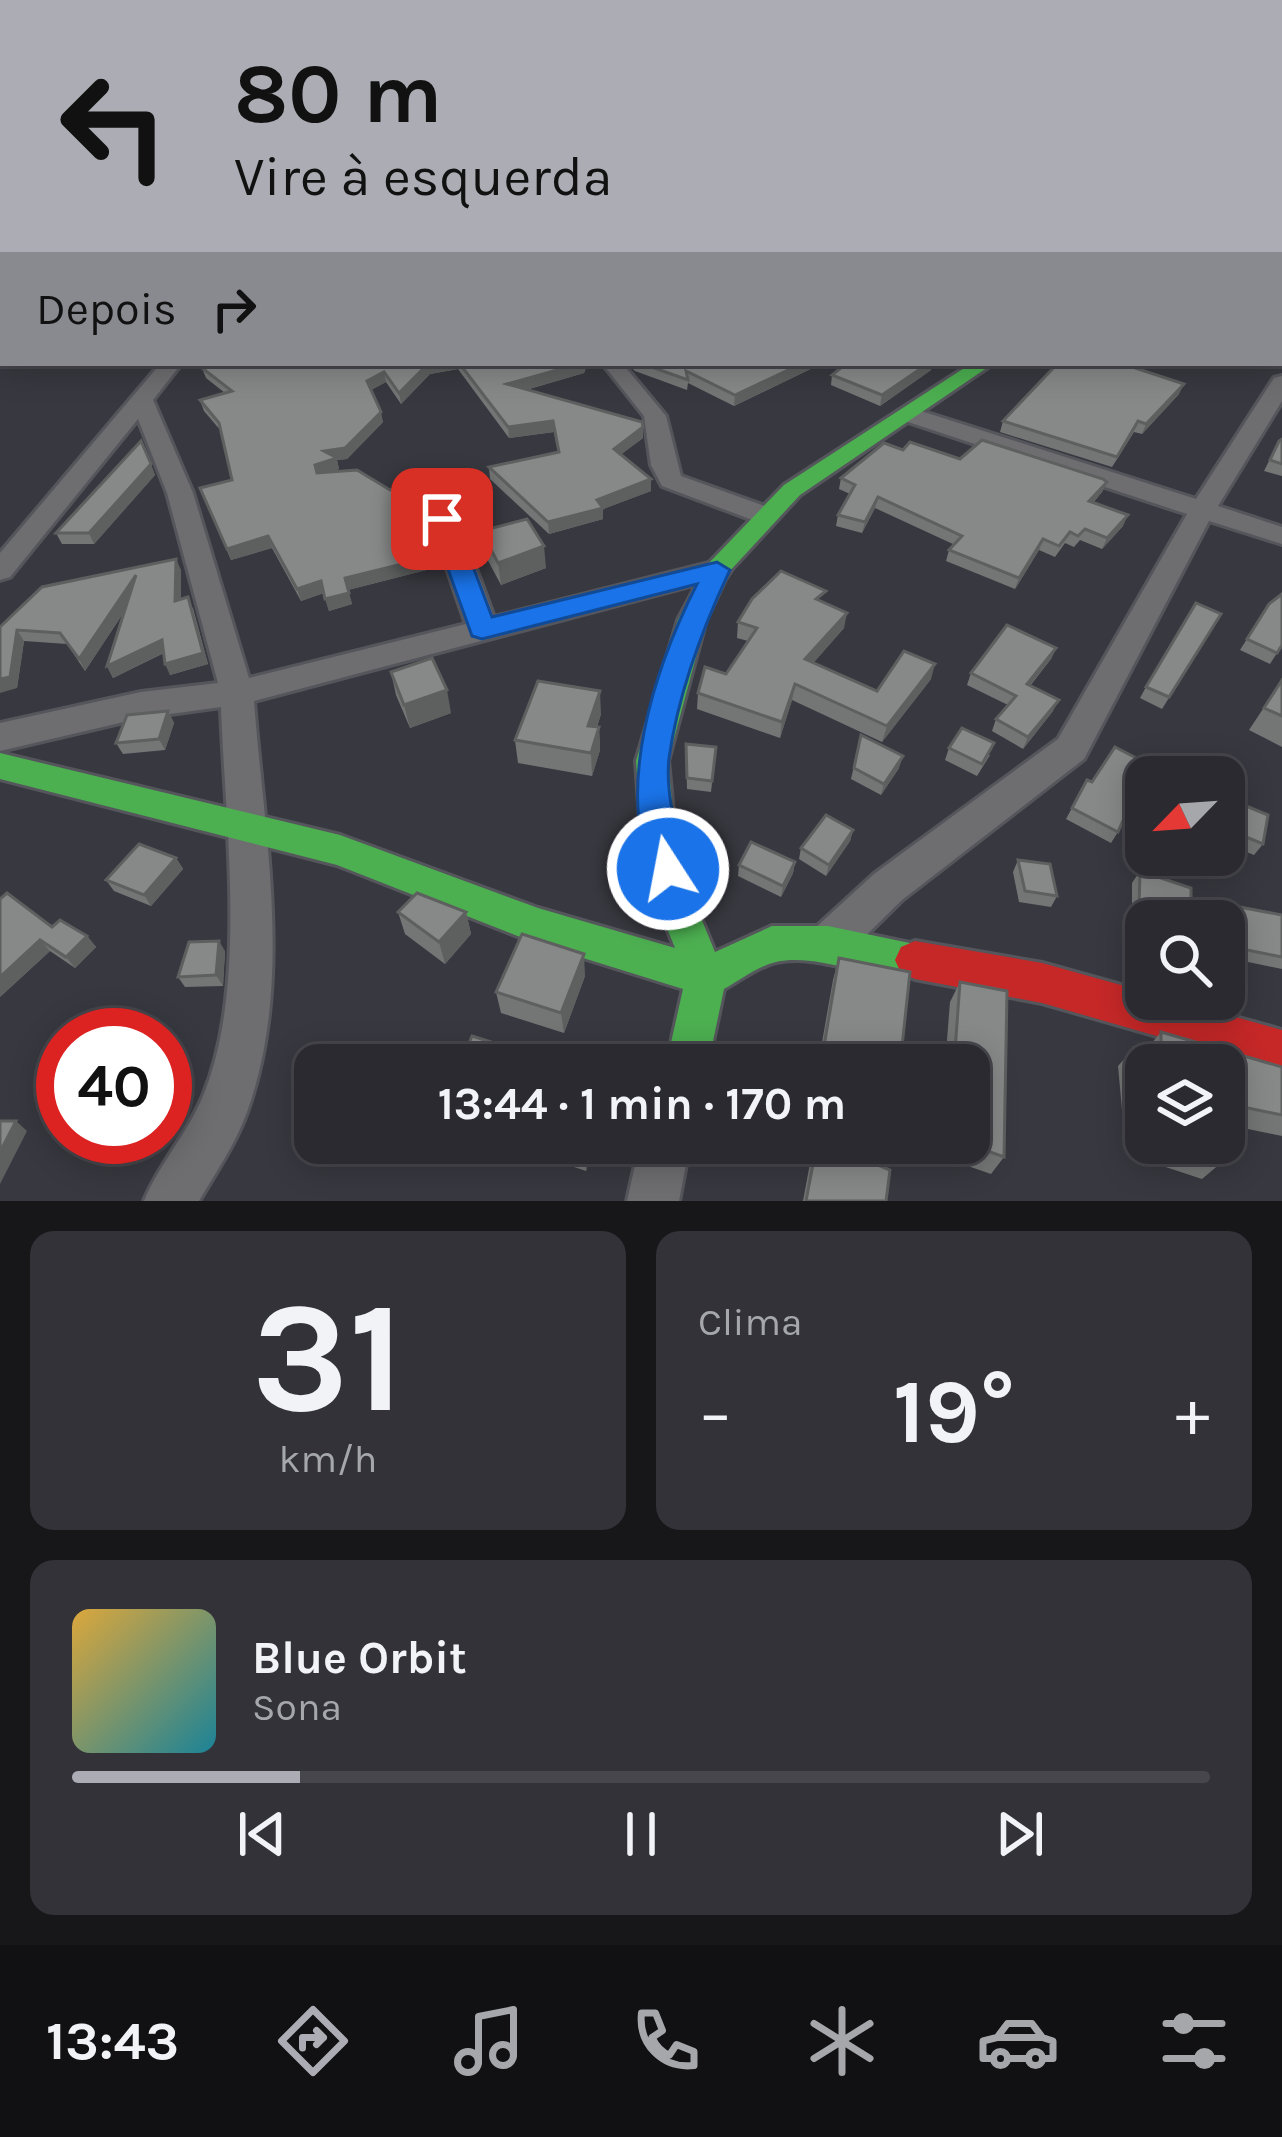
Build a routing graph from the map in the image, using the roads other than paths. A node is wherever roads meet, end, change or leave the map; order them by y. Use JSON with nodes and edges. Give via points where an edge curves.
{"nodes":[{"id":1,"x":170,"y":366,"type":"edge"},
{"id":2,"x":613,"y":366,"type":"edge"},
{"id":3,"x":981,"y":366,"type":"edge"},
{"id":4,"x":1282,"y":382,"type":"edge"},
{"id":5,"x":143,"y":402,"type":"junction"},
{"id":6,"x":910,"y":415,"type":"junction"},
{"id":7,"x":430,"y":480,"type":"dead end"},
{"id":8,"x":1202,"y":510,"type":"junction"},
{"id":9,"x":764,"y":514,"type":"junction"},
{"id":10,"x":1282,"y":536,"type":"edge"},
{"id":11,"x":717,"y":570,"type":"junction"},
{"id":12,"x":0,"y":571,"type":"edge"},
{"id":13,"x":482,"y":629,"type":"junction"},
{"id":14,"x":237,"y":693,"type":"junction"},
{"id":15,"x":0,"y":737,"type":"edge"},
{"id":16,"x":0,"y":766,"type":"edge"},
{"id":17,"x":245,"y":825,"type":"junction"},
{"id":18,"x":828,"y":944,"type":"junction"},
{"id":19,"x":706,"y":976,"type":"junction"},
{"id":20,"x":691,"y":1044,"type":"edge"},
{"id":21,"x":1282,"y":1051,"type":"edge"},
{"id":22,"x":660,"y":1164,"type":"edge"},
{"id":23,"x":170,"y":1201,"type":"edge"},
{"id":24,"x":652,"y":1201,"type":"edge"}],
"edges":[{"from":1,"to":5,"type":"street"},
{"from":2,"to":9,"type":"street","via":[[655,415],[671,481]]},
{"from":3,"to":6,"type":"street"},
{"from":4,"to":8,"type":"street"},
{"from":5,"to":12,"type":"street"},
{"from":5,"to":14,"type":"street","via":[[180,494]]},
{"from":6,"to":8,"type":"street"},
{"from":6,"to":9,"type":"street"},
{"from":7,"to":13,"type":"street"},
{"from":8,"to":10,"type":"street"},
{"from":8,"to":18,"type":"street","via":[[1071,749],[905,874]]},
{"from":9,"to":11,"type":"street"},
{"from":11,"to":13,"type":"street"},
{"from":11,"to":19,"type":"street","via":[[686,637],[652,761],[658,832]]},
{"from":13,"to":14,"type":"street"},
{"from":14,"to":15,"type":"street"},
{"from":14,"to":17,"type":"street"},
{"from":16,"to":17,"type":"street"},
{"from":17,"to":19,"type":"street"},
{"from":17,"to":23,"type":"street","via":[[250,958],[243,1046],[224,1111]]},
{"from":18,"to":19,"type":"street","via":[[772,944]]},
{"from":18,"to":21,"type":"street","via":[[1042,983]]},
{"from":19,"to":20,"type":"street"},
{"from":22,"to":24,"type":"street"}]}
